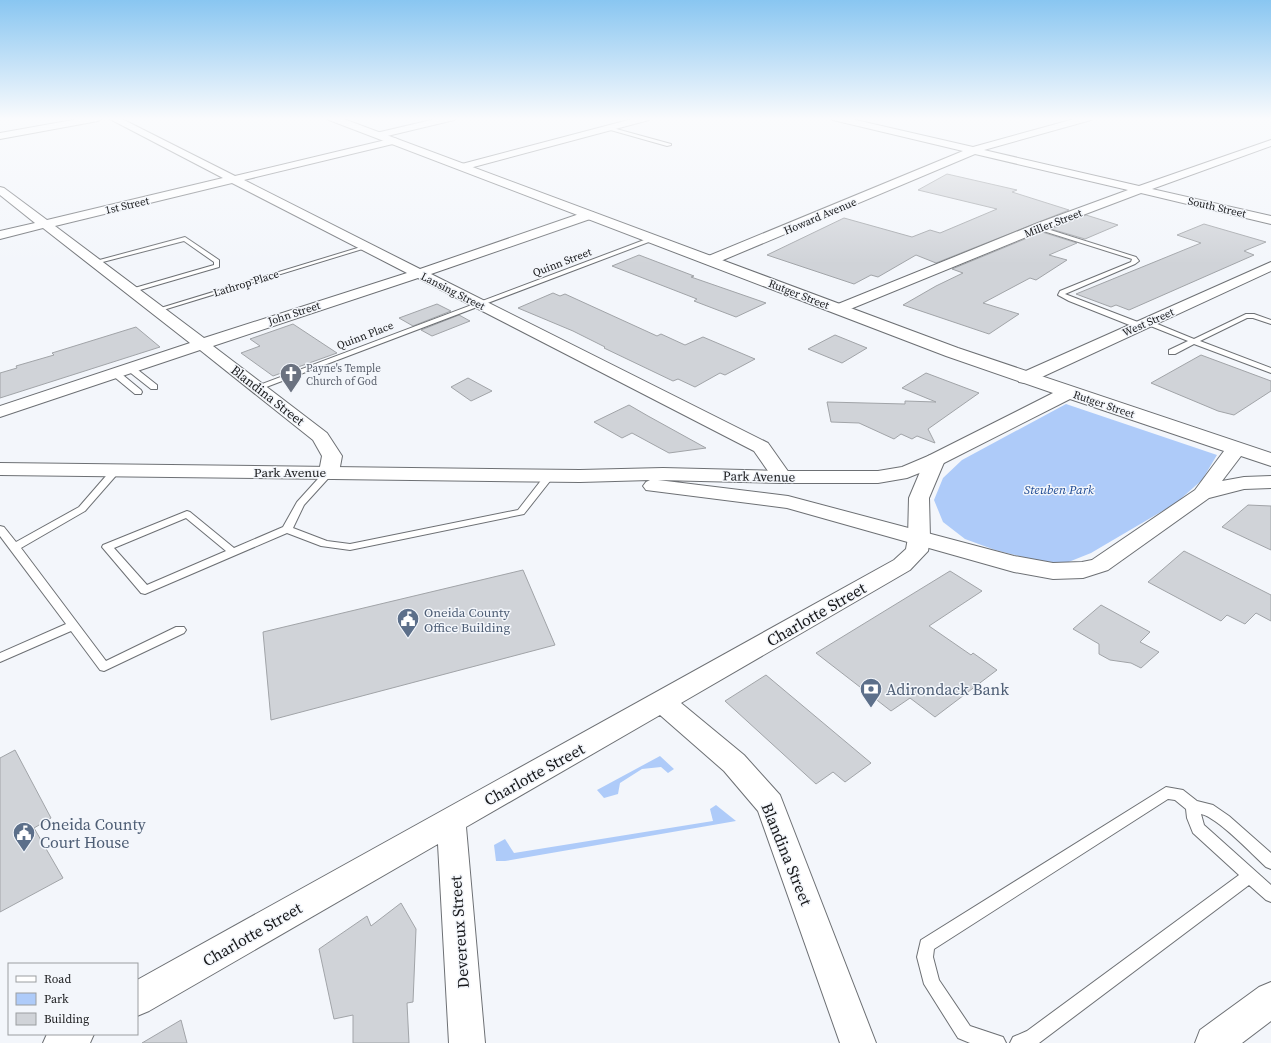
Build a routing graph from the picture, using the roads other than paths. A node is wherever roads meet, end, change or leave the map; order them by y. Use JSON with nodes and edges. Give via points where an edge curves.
{"nodes":[{"id":1,"x":208,"y":167,"type":"edge"},
{"id":2,"x":289,"y":167,"type":"edge"},
{"id":3,"x":462,"y":167,"type":"edge"},
{"id":4,"x":936,"y":167,"type":"edge"},
{"id":5,"x":1047,"y":167,"type":"edge"},
{"id":6,"x":1204,"y":167,"type":"edge"},
{"id":7,"x":234,"y":180,"type":"junction"},
{"id":8,"x":1141,"y":189,"type":"junction"},
{"id":9,"x":0,"y":190,"type":"edge"},
{"id":10,"x":589,"y":215,"type":"junction"},
{"id":11,"x":1271,"y":220,"type":"edge"},
{"id":12,"x":44,"y":224,"type":"junction"},
{"id":13,"x":1039,"y":228,"type":"junction"},
{"id":14,"x":0,"y":234,"type":"edge"},
{"id":15,"x":652,"y":239,"type":"junction"},
{"id":16,"x":366,"y":247,"type":"junction"},
{"id":17,"x":711,"y":260,"type":"junction"},
{"id":18,"x":95,"y":262,"type":"junction"},
{"id":19,"x":1271,"y":266,"type":"edge"},
{"id":20,"x":419,"y":274,"type":"junction"},
{"id":21,"x":132,"y":290,"type":"junction"},
{"id":22,"x":479,"y":304,"type":"junction"},
{"id":23,"x":838,"y":309,"type":"junction"},
{"id":24,"x":158,"y":310,"type":"junction"},
{"id":25,"x":1271,"y":322,"type":"edge"},
{"id":26,"x":1143,"y":324,"type":"junction"},
{"id":27,"x":1194,"y":341,"type":"junction"},
{"id":28,"x":202,"y":344,"type":"junction"},
{"id":29,"x":1172,"y":352,"type":"dead end"},
{"id":30,"x":130,"y":368,"type":"junction"},
{"id":31,"x":1271,"y":371,"type":"edge"},
{"id":32,"x":115,"y":373,"type":"junction"},
{"id":33,"x":1025,"y":378,"type":"junction"},
{"id":34,"x":154,"y":387,"type":"dead end"},
{"id":35,"x":258,"y":387,"type":"junction"},
{"id":36,"x":138,"y":392,"type":"dead end"},
{"id":37,"x":1069,"y":392,"type":"junction"},
{"id":38,"x":0,"y":412,"type":"edge"},
{"id":39,"x":1237,"y":448,"type":"junction"},
{"id":40,"x":935,"y":460,"type":"junction"},
{"id":41,"x":1271,"y":460,"type":"edge"},
{"id":42,"x":0,"y":469,"type":"edge"},
{"id":43,"x":115,"y":471,"type":"junction"},
{"id":44,"x":329,"y":472,"type":"junction"},
{"id":45,"x":549,"y":476,"type":"junction"},
{"id":46,"x":580,"y":476,"type":"junction"},
{"id":47,"x":782,"y":477,"type":"junction"},
{"id":48,"x":1271,"y":482,"type":"edge"},
{"id":49,"x":1202,"y":494,"type":"junction"},
{"id":50,"x":0,"y":529,"type":"edge"},
{"id":51,"x":287,"y":529,"type":"junction"},
{"id":52,"x":919,"y":538,"type":"junction"},
{"id":53,"x":15,"y":547,"type":"junction"},
{"id":54,"x":233,"y":552,"type":"junction"},
{"id":55,"x":72,"y":625,"type":"junction"},
{"id":56,"x":180,"y":630,"type":"dead end"},
{"id":57,"x":0,"y":658,"type":"edge"},
{"id":58,"x":662,"y":702,"type":"junction"},
{"id":59,"x":1192,"y":806,"type":"junction"},
{"id":60,"x":451,"y":820,"type":"junction"},
{"id":61,"x":1271,"y":862,"type":"edge"},
{"id":62,"x":1250,"y":876,"type":"junction"},
{"id":63,"x":1271,"y":895,"type":"edge"},
{"id":64,"x":138,"y":998,"type":"edge"},
{"id":65,"x":1271,"y":999,"type":"edge"},
{"id":66,"x":74,"y":1035,"type":"edge"},
{"id":67,"x":61,"y":1043,"type":"edge"},
{"id":68,"x":467,"y":1043,"type":"edge"},
{"id":69,"x":858,"y":1043,"type":"edge"},
{"id":70,"x":997,"y":1043,"type":"edge"},
{"id":71,"x":1019,"y":1043,"type":"edge"},
{"id":72,"x":1213,"y":1043,"type":"edge"}],
"edges":[{"from":1,"to":7,"type":"street","name":"Lansing Street"},
{"from":2,"to":7,"type":"street","name":"1st Street"},
{"from":3,"to":10,"type":"street","name":"Rutger Street"},
{"from":4,"to":17,"type":"street","name":"Howard Avenue"},
{"from":5,"to":8,"type":"street","name":"South Street"},
{"from":6,"to":8,"type":"street","name":"Miller Street"},
{"from":7,"to":12,"type":"street","name":"1st Street"},
{"from":7,"to":16,"type":"street","name":"Lansing Street"},
{"from":8,"to":11,"type":"street","name":"South Street"},
{"from":8,"to":13,"type":"street","name":"Miller Street"},
{"from":9,"to":12,"type":"street"},
{"from":10,"to":15,"type":"street","name":"Rutger Street"},
{"from":10,"to":20,"type":"street","name":"John Street"},
{"from":12,"to":14,"type":"street","name":"1st Street"},
{"from":12,"to":18,"type":"street"},
{"from":13,"to":23,"type":"street","name":"Miller Street"},
{"from":13,"to":26,"type":"lane","via":[[1134,258],[1136,261],[1133,263],[1062,292],[1061,295]]},
{"from":15,"to":17,"type":"street","name":"Rutger Street"},
{"from":15,"to":22,"type":"lane","name":"Quinn Street"},
{"from":16,"to":20,"type":"street","name":"Lansing Street"},
{"from":16,"to":24,"type":"lane","name":"Lathrop Place"},
{"from":17,"to":23,"type":"street","name":"Rutger Street"},
{"from":18,"to":21,"type":"street"},
{"from":18,"to":21,"type":"lane","via":[[185,239],[217,260],[217,266]]},
{"from":19,"to":26,"type":"street","name":"West Street"},
{"from":20,"to":22,"type":"street","name":"Lansing Street"},
{"from":20,"to":28,"type":"street","name":"John Street"},
{"from":21,"to":24,"type":"street"},
{"from":22,"to":35,"type":"lane","name":"Quinn Place"},
{"from":22,"to":47,"type":"street","name":"Lansing Street","via":[[761,447]]},
{"from":23,"to":33,"type":"street","name":"Rutger Street"},
{"from":24,"to":28,"type":"street","name":"Blandina Street"},
{"from":25,"to":27,"type":"lane","via":[[1246,316]]},
{"from":26,"to":27,"type":"lane"},
{"from":26,"to":33,"type":"street","name":"West Street"},
{"from":27,"to":29,"type":"lane"},
{"from":27,"to":31,"type":"lane"},
{"from":28,"to":30,"type":"street","name":"John Street"},
{"from":28,"to":35,"type":"street","name":"Blandina Street"},
{"from":30,"to":32,"type":"street","name":"John Street"},
{"from":30,"to":34,"type":"lane"},
{"from":32,"to":36,"type":"lane"},
{"from":32,"to":38,"type":"street","name":"John Street"},
{"from":33,"to":37,"type":"street","name":"Rutger Street"},
{"from":35,"to":44,"type":"street","name":"Blandina Street","via":[[320,437],[332,456]]},
{"from":37,"to":39,"type":"street","name":"Rutger Street"},
{"from":37,"to":40,"type":"street"},
{"from":39,"to":41,"type":"street","name":"Rutger Street"},
{"from":39,"to":49,"type":"street"},
{"from":40,"to":47,"type":"street","name":"Park Avenue","via":[[907,472],[878,477]]},
{"from":40,"to":52,"type":"street","via":[[920,498]]},
{"from":42,"to":43,"type":"street","name":"Park Avenue"},
{"from":43,"to":44,"type":"street","name":"Park Avenue"},
{"from":43,"to":53,"type":"lane","via":[[82,509]]},
{"from":44,"to":45,"type":"street","name":"Park Avenue"},
{"from":44,"to":51,"type":"lane","via":[[300,504]]},
{"from":45,"to":46,"type":"street","name":"Park Avenue"},
{"from":45,"to":51,"type":"lane","via":[[521,512],[445,528],[350,547],[326,544]]},
{"from":46,"to":47,"type":"street","name":"Park Avenue","via":[[663,474]]},
{"from":46,"to":52,"type":"street","name":"Park Avenue","via":[[788,502]]},
{"from":48,"to":49,"type":"street","via":[[1236,484]]},
{"from":49,"to":52,"type":"street","via":[[1100,565],[1083,570],[1053,571],[1014,564]]},
{"from":50,"to":53,"type":"lane"},
{"from":51,"to":54,"type":"lane"},
{"from":52,"to":58,"type":"street","name":"Charlotte Street","via":[[917,551],[902,565]]},
{"from":53,"to":55,"type":"lane"},
{"from":54,"to":54,"type":"lane","via":[[145,590],[107,547],[187,514]]},
{"from":55,"to":56,"type":"lane","via":[[104,667]]},
{"from":55,"to":57,"type":"lane"},
{"from":58,"to":60,"type":"street","name":"Charlotte Street"},
{"from":58,"to":69,"type":"street","name":"Blandina Street","via":[[734,763],[770,804]]},
{"from":59,"to":61,"type":"lane","via":[[1208,809],[1224,820]]},
{"from":59,"to":62,"type":"lane","via":[[1198,829]]},
{"from":59,"to":70,"type":"lane","via":[[1178,794],[1166,793],[927,945],[925,957],[932,984],[964,1032]]},
{"from":60,"to":64,"type":"street","name":"Charlotte Street"},
{"from":60,"to":68,"type":"street","name":"Devereux Street"},
{"from":62,"to":63,"type":"lane"},
{"from":62,"to":71,"type":"lane","via":[[1033,1037]]},
{"from":65,"to":72,"type":"street"},
{"from":66,"to":67,"type":"street"}]}
